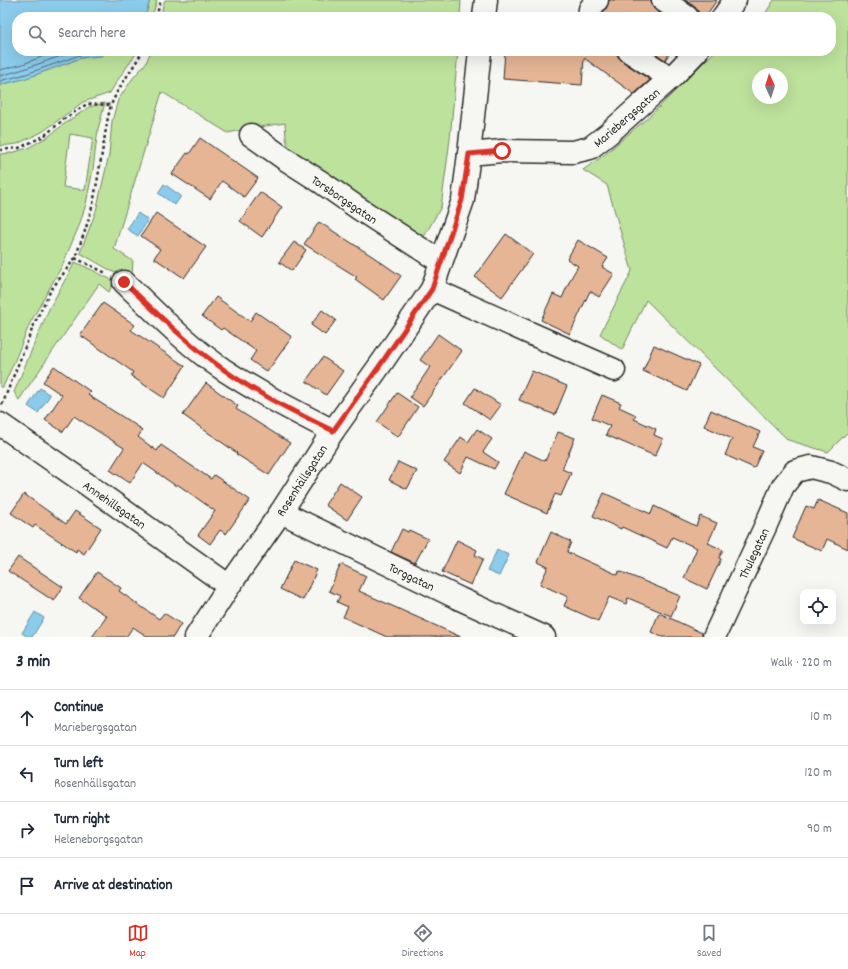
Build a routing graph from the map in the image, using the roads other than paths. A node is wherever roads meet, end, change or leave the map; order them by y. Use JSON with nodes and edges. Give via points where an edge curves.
{"nodes":[{"id":1,"x":486,"y":0,"type":"edge"},
{"id":2,"x":597,"y":0,"type":"edge"},
{"id":3,"x":663,"y":0,"type":"edge"},
{"id":4,"x":735,"y":0,"type":"edge"},
{"id":5,"x":485,"y":12,"type":"edge"},
{"id":6,"x":590,"y":12,"type":"edge"},
{"id":7,"x":680,"y":12,"type":"edge"},
{"id":8,"x":727,"y":12,"type":"edge"},
{"id":9,"x":479,"y":56,"type":"edge"},
{"id":10,"x":637,"y":56,"type":"edge"},
{"id":11,"x":692,"y":56,"type":"edge"},
{"id":12,"x":670,"y":78,"type":"junction"},
{"id":13,"x":251,"y":134,"type":"dead end"},
{"id":14,"x":469,"y":154,"type":"junction"},
{"id":15,"x":441,"y":262,"type":"junction"},
{"id":16,"x":124,"y":282,"type":"road end"},
{"id":17,"x":432,"y":289,"type":"junction"},
{"id":18,"x":614,"y":370,"type":"dead end"},
{"id":19,"x":0,"y":424,"type":"edge"},
{"id":20,"x":333,"y":431,"type":"junction"},
{"id":21,"x":848,"y":480,"type":"edge"},
{"id":22,"x":281,"y":512,"type":"junction"},
{"id":23,"x":230,"y":586,"type":"junction"},
{"id":24,"x":196,"y":637,"type":"edge"},
{"id":25,"x":544,"y":637,"type":"edge"},
{"id":26,"x":714,"y":637,"type":"edge"}],
"edges":[{"from":1,"to":5,"type":"street"},
{"from":2,"to":6,"type":"street"},
{"from":3,"to":7,"type":"street"},
{"from":4,"to":8,"type":"street"},
{"from":9,"to":14,"type":"street","name":"Rosenhällsgatan"},
{"from":10,"to":12,"type":"street"},
{"from":11,"to":12,"type":"street","name":"Mariebergsgatan"},
{"from":12,"to":14,"type":"street","name":"Mariebergsgatan","via":[[590,148],[572,152],[502,151]]},
{"from":13,"to":15,"type":"street","name":"Torsborgsgatan"},
{"from":14,"to":15,"type":"street","name":"Rosenhällsgatan","via":[[462,200]]},
{"from":15,"to":17,"type":"street","name":"Rosenhällsgatan"},
{"from":16,"to":20,"type":"street","via":[[196,349],[224,370],[271,399]]},
{"from":17,"to":18,"type":"street"},
{"from":17,"to":20,"type":"street","name":"Rosenhällsgatan"},
{"from":19,"to":23,"type":"street","name":"Annehillsgatan"},
{"from":20,"to":22,"type":"street","name":"Rosenhällsgatan"},
{"from":21,"to":26,"type":"street","name":"Thulegatan","via":[[811,467],[795,471],[782,486]]},
{"from":22,"to":23,"type":"street","name":"Rosenhällsgatan"},
{"from":22,"to":25,"type":"street","name":"Torggatan"},
{"from":23,"to":24,"type":"street","name":"Rosenhällsgatan"}]}
